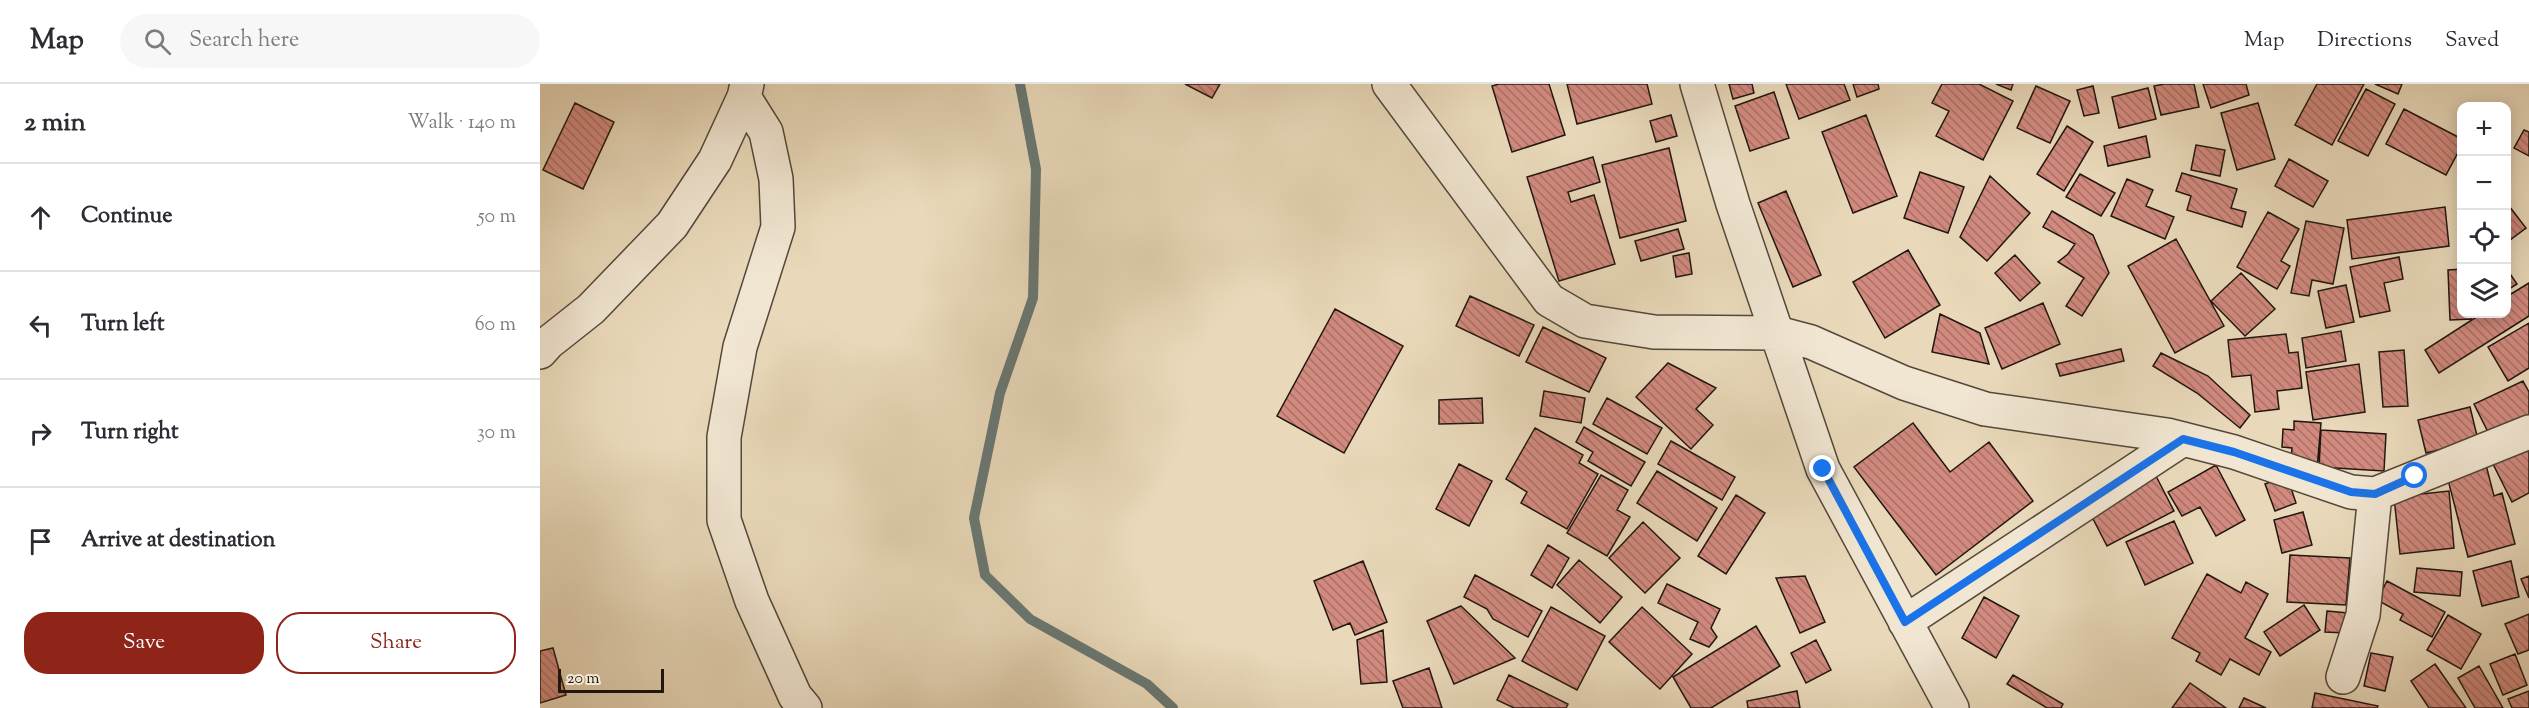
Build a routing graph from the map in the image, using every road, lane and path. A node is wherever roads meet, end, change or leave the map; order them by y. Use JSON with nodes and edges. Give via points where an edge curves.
{"nodes":[{"id":1,"x":1389,"y":84,"type":"edge"},
{"id":2,"x":1697,"y":84,"type":"edge"},
{"id":3,"x":746,"y":90,"type":"edge"},
{"id":4,"x":1777,"y":333,"type":"junction"},
{"id":5,"x":543,"y":344,"type":"edge"},
{"id":6,"x":2529,"y":432,"type":"edge"},
{"id":7,"x":2183,"y":439,"type":"junction"},
{"id":8,"x":2375,"y":494,"type":"junction"},
{"id":9,"x":1905,"y":622,"type":"junction"},
{"id":10,"x":2343,"y":676,"type":"dead end"},
{"id":11,"x":805,"y":708,"type":"edge"},
{"id":12,"x":1952,"y":708,"type":"edge"}],
"edges":[{"from":1,"to":4,"type":"street","via":[[1549,300],[1585,321],[1654,332]]},
{"from":2,"to":4,"type":"street","via":[[1732,204]]},
{"from":3,"to":5,"type":"street","via":[[715,160],[672,225],[591,309]]},
{"from":3,"to":11,"type":"street","via":[[766,132],[776,179],[778,227],[740,347],[724,437],[723,520],[752,601],[795,696]]},
{"from":4,"to":7,"type":"street","via":[[1811,342],[1904,383],[1985,409]]},
{"from":4,"to":9,"type":"street","via":[[1823,469]]},
{"from":6,"to":8,"type":"street"},
{"from":7,"to":8,"type":"street","via":[[2351,492]]},
{"from":7,"to":9,"type":"street"},
{"from":8,"to":10,"type":"street","via":[[2363,615]]},
{"from":9,"to":12,"type":"street"}]}
